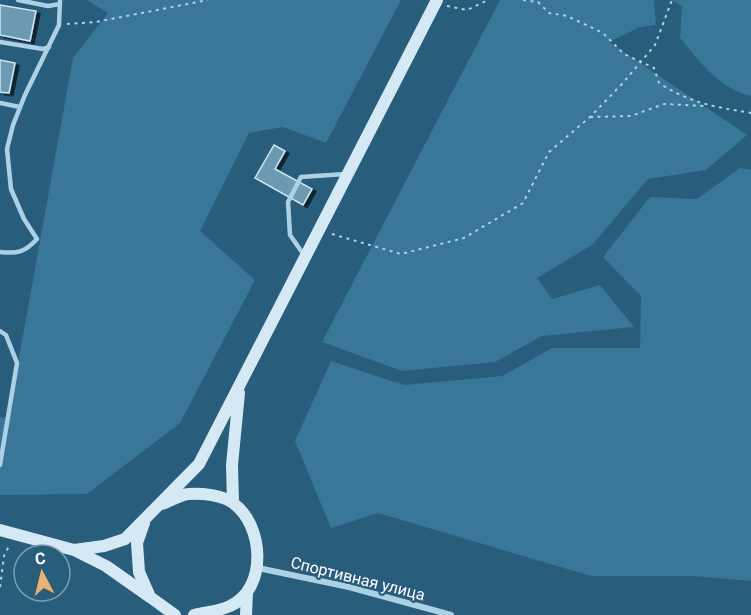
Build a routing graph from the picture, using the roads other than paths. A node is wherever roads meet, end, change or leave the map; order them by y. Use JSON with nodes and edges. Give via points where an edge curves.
{"nodes":[{"id":1,"x":18,"y":0,"type":"edge"},
{"id":2,"x":60,"y":2,"type":"edge"},
{"id":3,"x":436,"y":2,"type":"edge"},
{"id":4,"x":0,"y":42,"type":"edge"},
{"id":5,"x":49,"y":47,"type":"junction"},
{"id":6,"x":0,"y":103,"type":"edge"},
{"id":7,"x":20,"y":107,"type":"junction"},
{"id":8,"x":348,"y":174,"type":"junction"},
{"id":9,"x":0,"y":252,"type":"edge"},
{"id":10,"x":306,"y":256,"type":"junction"},
{"id":11,"x":0,"y":331,"type":"edge"},
{"id":12,"x":240,"y":383,"type":"junction"},
{"id":13,"x":0,"y":465,"type":"edge"},
{"id":14,"x":233,"y":502,"type":"junction"},
{"id":15,"x":158,"y":506,"type":"junction"},
{"id":16,"x":145,"y":519,"type":"junction"},
{"id":17,"x":0,"y":530,"type":"edge"},
{"id":18,"x":74,"y":550,"type":"junction"},
{"id":19,"x":258,"y":568,"type":"junction"},
{"id":20,"x":247,"y":592,"type":"junction"},
{"id":21,"x":150,"y":597,"type":"junction"},
{"id":22,"x":171,"y":612,"type":"edge"},
{"id":23,"x":194,"y":615,"type":"edge"},
{"id":24,"x":246,"y":615,"type":"edge"},
{"id":25,"x":451,"y":615,"type":"edge"}],
"edges":[{"from":1,"to":2,"type":"lane","via":[[48,6]]},
{"from":2,"to":5,"type":"lane","via":[[59,25]]},
{"from":3,"to":8,"type":"main road"},
{"from":4,"to":5,"type":"lane"},
{"from":5,"to":7,"type":"lane"},
{"from":6,"to":7,"type":"lane"},
{"from":7,"to":9,"type":"lane","via":[[7,149],[11,189],[38,239],[27,249]]},
{"from":8,"to":10,"type":"main road"},
{"from":8,"to":10,"type":"lane","via":[[301,177],[288,202],[290,235]]},
{"from":10,"to":12,"type":"main road"},
{"from":11,"to":13,"type":"lane","via":[[6,335],[17,363]]},
{"from":12,"to":14,"type":"main road","via":[[232,465]]},
{"from":12,"to":15,"type":"main road","via":[[199,464]]},
{"from":14,"to":15,"type":"main road","via":[[210,494],[187,494]]},
{"from":14,"to":19,"type":"main road","via":[[248,519],[258,544]]},
{"from":15,"to":16,"type":"main road"},
{"from":16,"to":18,"type":"main road","via":[[124,539]]},
{"from":16,"to":21,"type":"main road","via":[[136,543],[139,572]]},
{"from":17,"to":18,"type":"main road"},
{"from":18,"to":21,"type":"main road","via":[[106,566]]},
{"from":19,"to":20,"type":"main road"},
{"from":19,"to":25,"type":"street","name":"Спортивная улица","via":[[349,587]]},
{"from":20,"to":23,"type":"main road","via":[[231,606]]},
{"from":20,"to":24,"type":"main road"},
{"from":21,"to":22,"type":"main road"},
{"from":22,"to":23,"type":"main road"}]}
